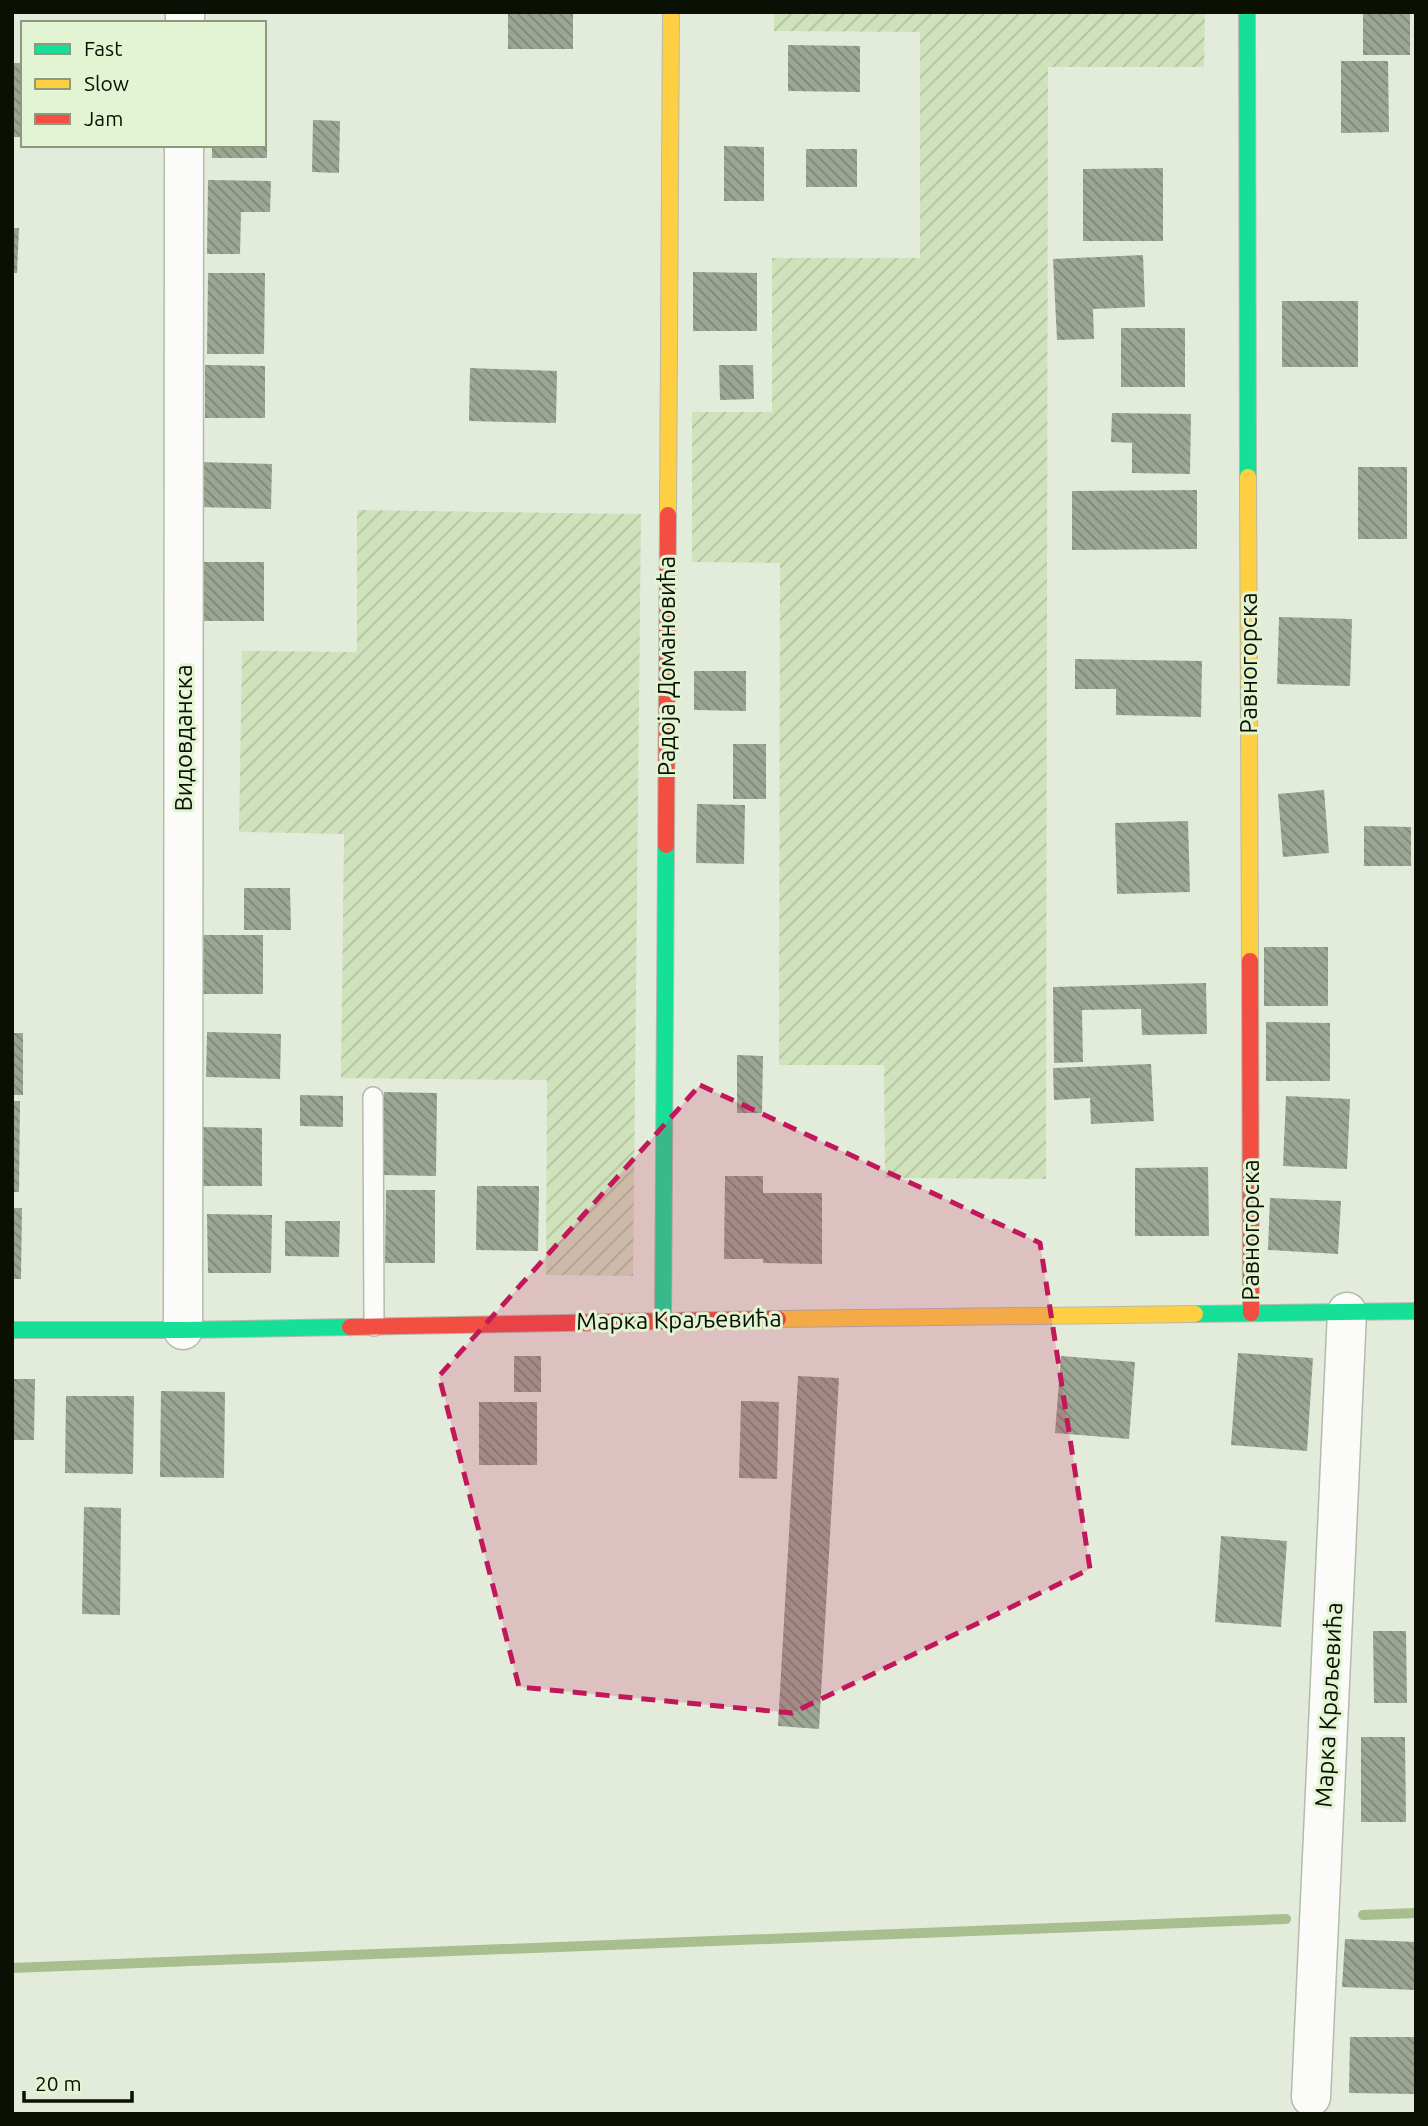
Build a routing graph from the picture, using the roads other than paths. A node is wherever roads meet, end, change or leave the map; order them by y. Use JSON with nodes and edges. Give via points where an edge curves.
{"nodes":[{"id":1,"x":671,"y":12,"type":"edge"},
{"id":2,"x":1247,"y":12,"type":"edge"},
{"id":3,"x":184,"y":147,"type":"edge"},
{"id":4,"x":373,"y":1097,"type":"dead end"},
{"id":5,"x":1416,"y":1311,"type":"edge"},
{"id":6,"x":1347,"y":1312,"type":"junction"},
{"id":7,"x":1251,"y":1313,"type":"junction"},
{"id":8,"x":663,"y":1320,"type":"junction"},
{"id":9,"x":374,"y":1326,"type":"junction"},
{"id":10,"x":12,"y":1329,"type":"edge"},
{"id":11,"x":183,"y":1330,"type":"junction"},
{"id":12,"x":1311,"y":2097,"type":"dead end"}],
"edges":[{"from":1,"to":8,"type":"street","name":"Радоја Домановића"},
{"from":2,"to":7,"type":"street","name":"Равногорска"},
{"from":3,"to":11,"type":"street","name":"Видовданска"},
{"from":4,"to":9,"type":"lane"},
{"from":5,"to":6,"type":"street","name":"Марка Краљевића"},
{"from":6,"to":7,"type":"street","name":"Марка Краљевића"},
{"from":6,"to":12,"type":"street","name":"Марка Краљевића"},
{"from":7,"to":8,"type":"street","name":"Марка Краљевића"},
{"from":8,"to":9,"type":"street","name":"Марка Краљевића"},
{"from":9,"to":11,"type":"street","name":"Марка Краљевића"},
{"from":10,"to":11,"type":"street","name":"Марка Краљевића"}]}
